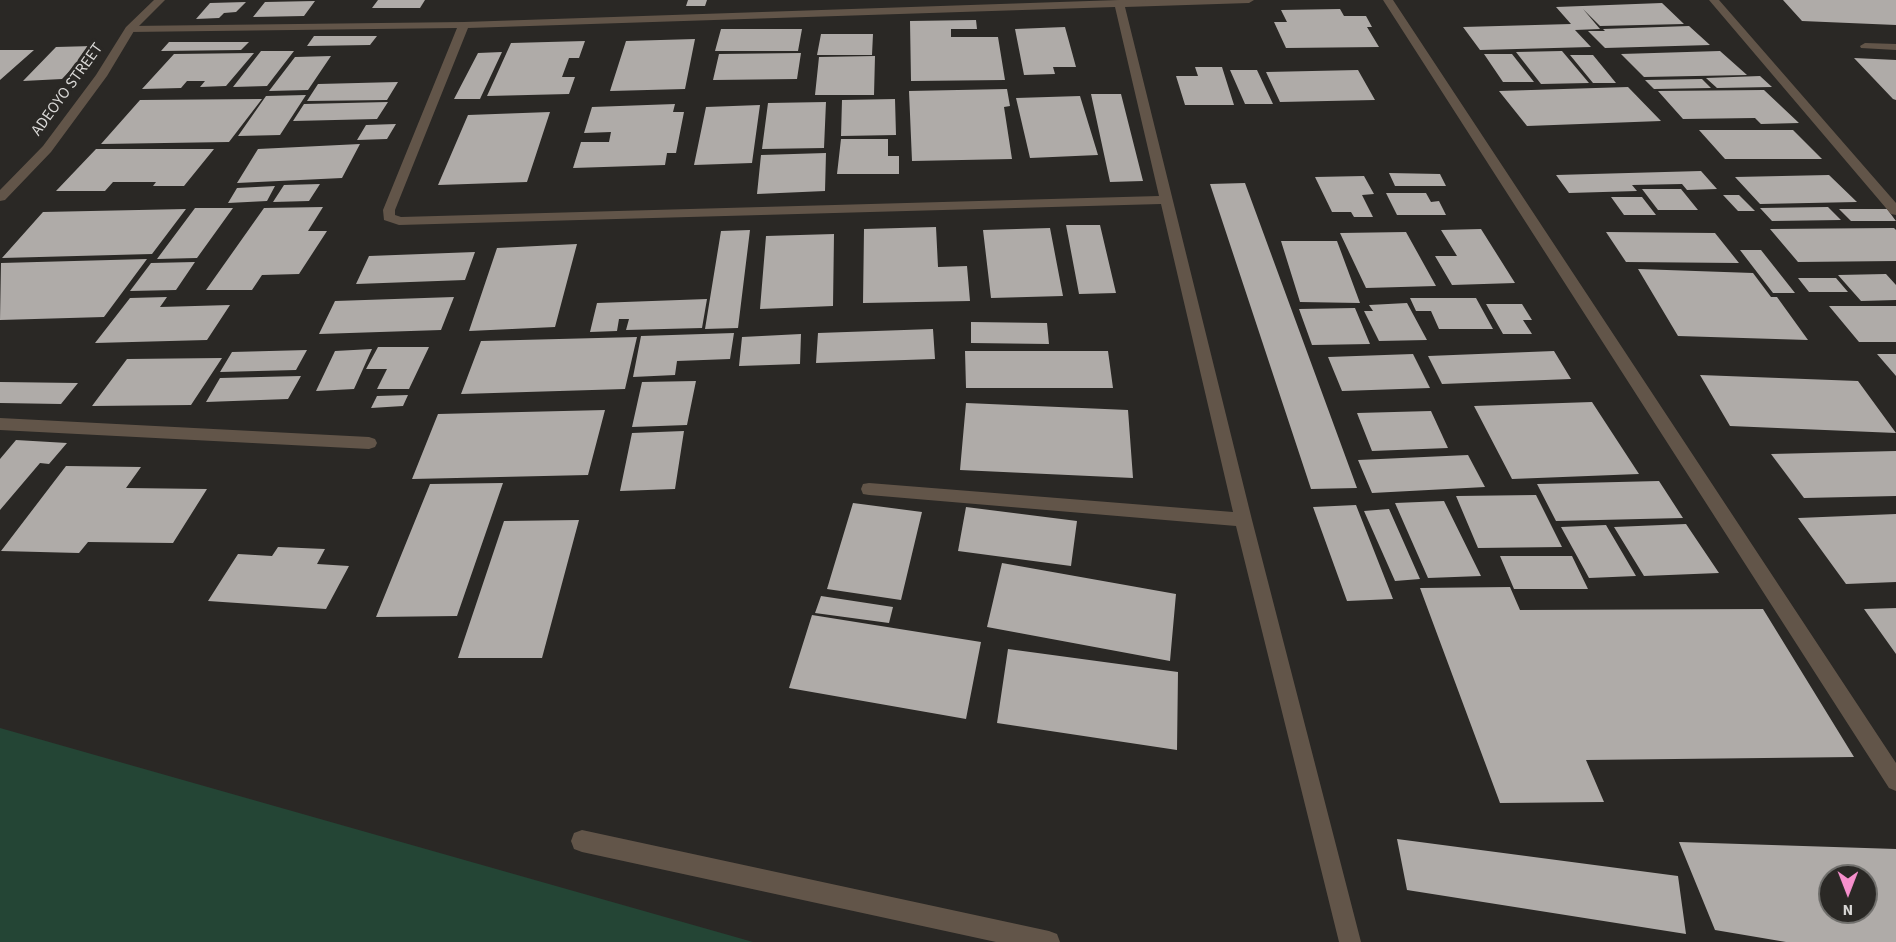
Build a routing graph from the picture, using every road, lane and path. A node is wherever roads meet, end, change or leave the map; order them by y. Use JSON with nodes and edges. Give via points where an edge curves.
{"nodes":[{"id":1,"x":160,"y":0,"type":"edge"},
{"id":2,"x":1249,"y":0,"type":"edge"},
{"id":3,"x":1388,"y":0,"type":"edge"},
{"id":4,"x":1714,"y":0,"type":"edge"},
{"id":5,"x":1141,"y":1,"type":"edge"},
{"id":6,"x":1119,"y":3,"type":"junction"},
{"id":7,"x":464,"y":25,"type":"junction"},
{"id":8,"x":130,"y":30,"type":"junction"},
{"id":9,"x":1865,"y":46,"type":"dead end"},
{"id":10,"x":1896,"y":47,"type":"edge"},
{"id":11,"x":0,"y":197,"type":"edge"},
{"id":12,"x":1168,"y":200,"type":"junction"},
{"id":13,"x":1896,"y":211,"type":"edge"},
{"id":14,"x":0,"y":424,"type":"edge"},
{"id":15,"x":369,"y":443,"type":"dead end"},
{"id":16,"x":869,"y":489,"type":"dead end"},
{"id":17,"x":1243,"y":520,"type":"junction"},
{"id":18,"x":1896,"y":782,"type":"edge"},
{"id":19,"x":582,"y":841,"type":"dead end"},
{"id":20,"x":1049,"y":942,"type":"edge"},
{"id":21,"x":1350,"y":942,"type":"edge"}],
"edges":[{"from":1,"to":8,"type":"street","name":"ADEOYO STREET"},
{"from":2,"to":5,"type":"street"},
{"from":3,"to":18,"type":"street"},
{"from":4,"to":13,"type":"street"},
{"from":5,"to":6,"type":"street"},
{"from":6,"to":7,"type":"street"},
{"from":6,"to":12,"type":"street"},
{"from":7,"to":8,"type":"street"},
{"from":7,"to":12,"type":"street","via":[[389,210],[389,217],[399,221]]},
{"from":8,"to":11,"type":"street","name":"ADEOYO STREET","via":[[47,149]]},
{"from":9,"to":10,"type":"street"},
{"from":12,"to":17,"type":"street"},
{"from":14,"to":15,"type":"street"},
{"from":16,"to":17,"type":"street"},
{"from":17,"to":21,"type":"street"},
{"from":19,"to":20,"type":"street"}]}
